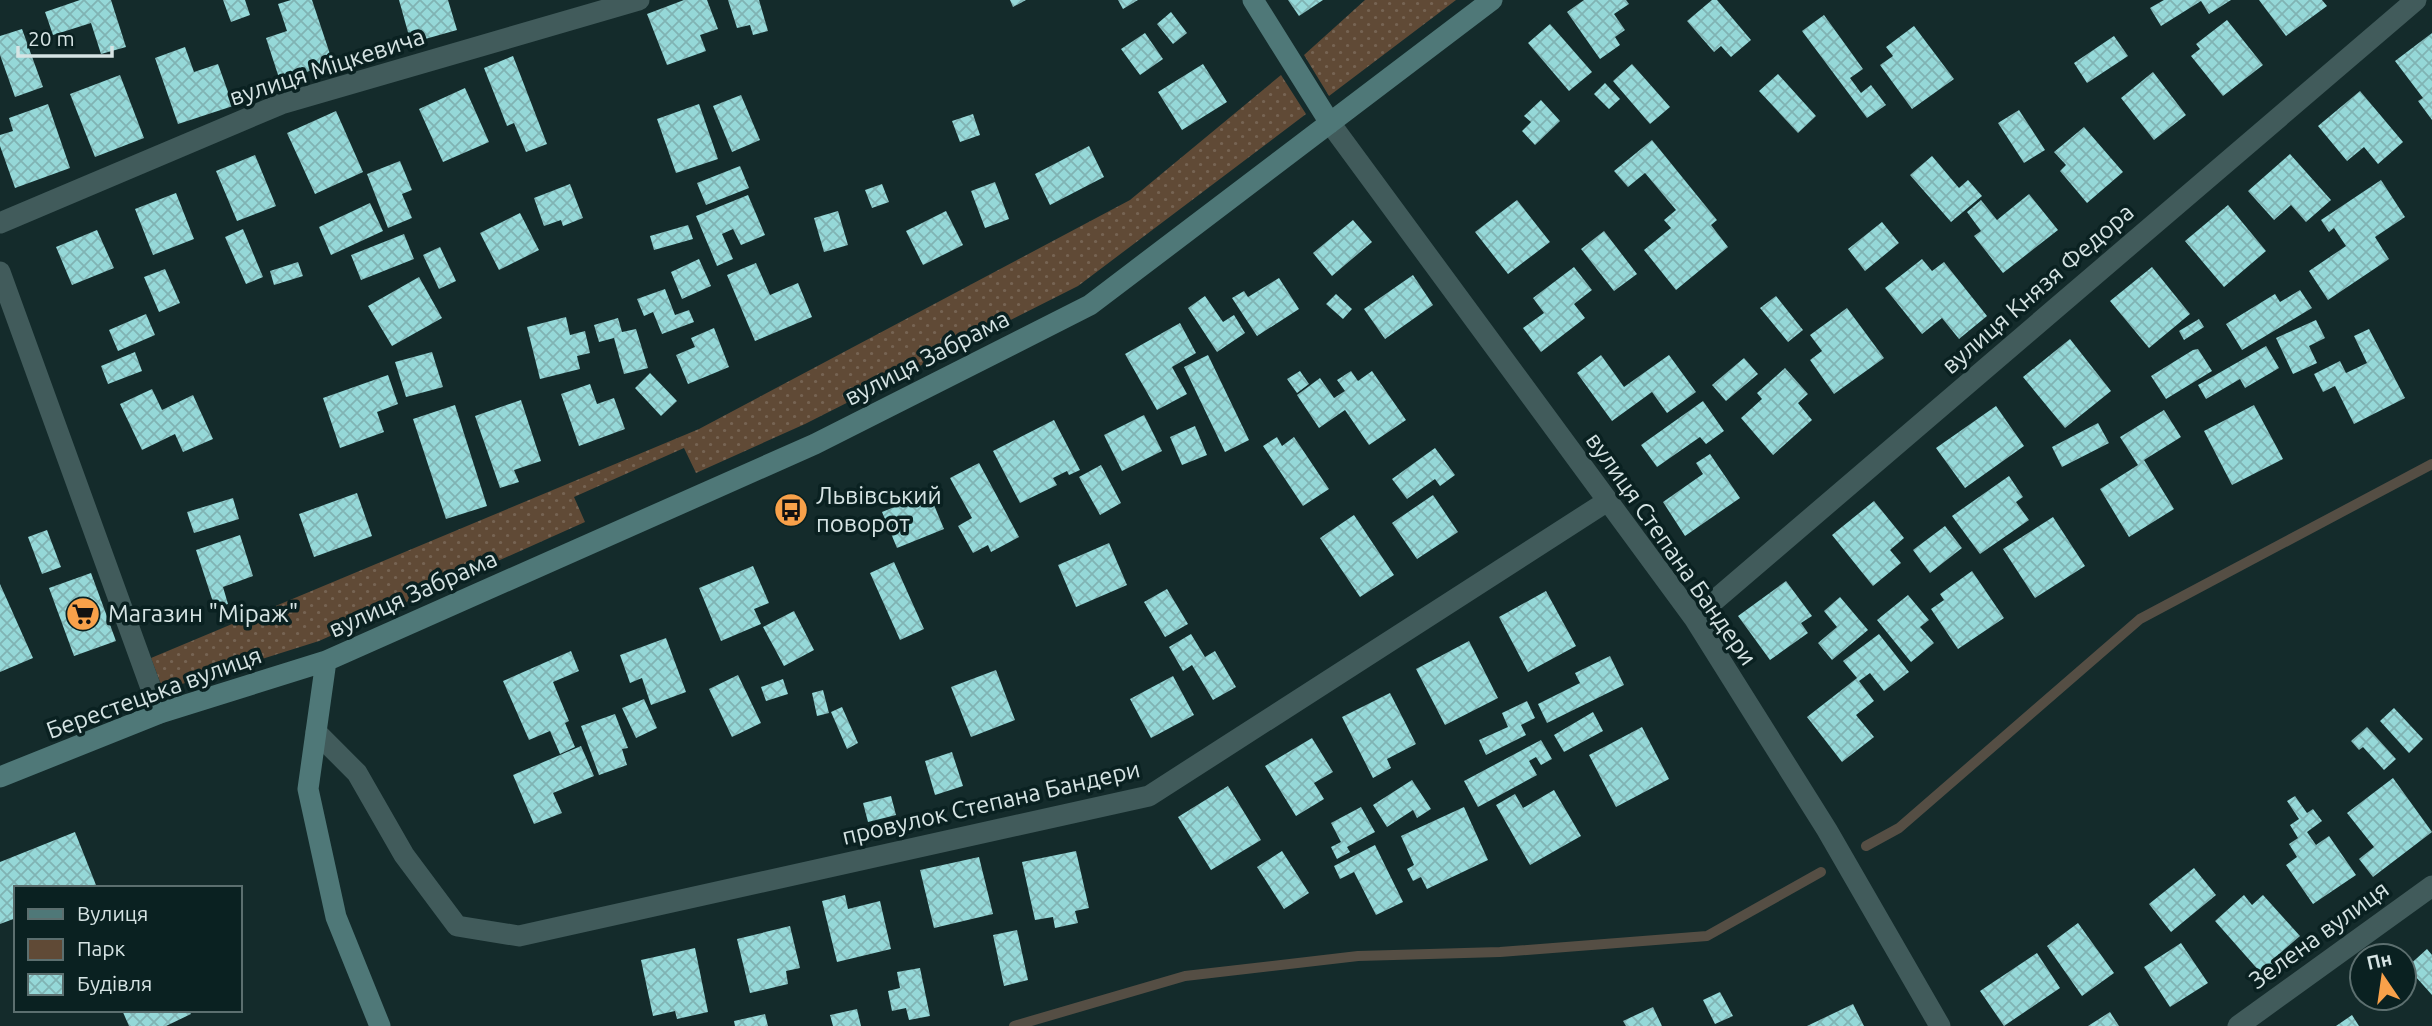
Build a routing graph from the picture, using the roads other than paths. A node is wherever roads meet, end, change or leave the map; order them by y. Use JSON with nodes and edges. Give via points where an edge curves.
{"nodes":[{"id":1,"x":639,"y":0,"type":"edge"},
{"id":2,"x":1253,"y":0,"type":"edge"},
{"id":3,"x":1492,"y":0,"type":"edge"},
{"id":4,"x":2416,"y":0,"type":"edge"},
{"id":5,"x":1330,"y":123,"type":"junction"},
{"id":6,"x":0,"y":223,"type":"edge"},
{"id":7,"x":0,"y":272,"type":"edge"},
{"id":8,"x":1606,"y":502,"type":"junction"},
{"id":9,"x":1693,"y":618,"type":"junction"},
{"id":10,"x":326,"y":661,"type":"junction"},
{"id":11,"x":160,"y":713,"type":"junction"},
{"id":12,"x":316,"y":733,"type":"junction"},
{"id":13,"x":0,"y":777,"type":"edge"},
{"id":14,"x":2432,"y":886,"type":"edge"},
{"id":15,"x":380,"y":1026,"type":"edge"},
{"id":16,"x":1940,"y":1026,"type":"edge"},
{"id":17,"x":2238,"y":1026,"type":"edge"}],
"edges":[{"from":1,"to":6,"type":"street","name":"вулиця Міцкевича","via":[[281,104]]},
{"from":2,"to":5,"type":"main road"},
{"from":3,"to":5,"type":"main road","name":"вулиця Забрама"},
{"from":4,"to":9,"type":"street","name":"вулиця Князя Федора"},
{"from":5,"to":8,"type":"street","name":"вулиця Степана Бандери"},
{"from":5,"to":10,"type":"main road","name":"вулиця Забрама","via":[[1090,305],[815,444]]},
{"from":7,"to":11,"type":"street"},
{"from":8,"to":9,"type":"street","name":"вулиця Степана Бандери"},
{"from":8,"to":12,"type":"street","name":"провулок Степана Бандери","via":[[1149,796],[519,936],[457,926],[404,855],[357,774]]},
{"from":9,"to":16,"type":"street","name":"вулиця Степана Бандери","via":[[1827,830]]},
{"from":10,"to":11,"type":"main road","name":"Берестецька вулиця"},
{"from":10,"to":12,"type":"main road"},
{"from":11,"to":13,"type":"main road","name":"Берестецька вулиця"},
{"from":12,"to":15,"type":"main road","via":[[308,789],[336,918]]},
{"from":14,"to":17,"type":"street","name":"Зелена вулиця"}]}
